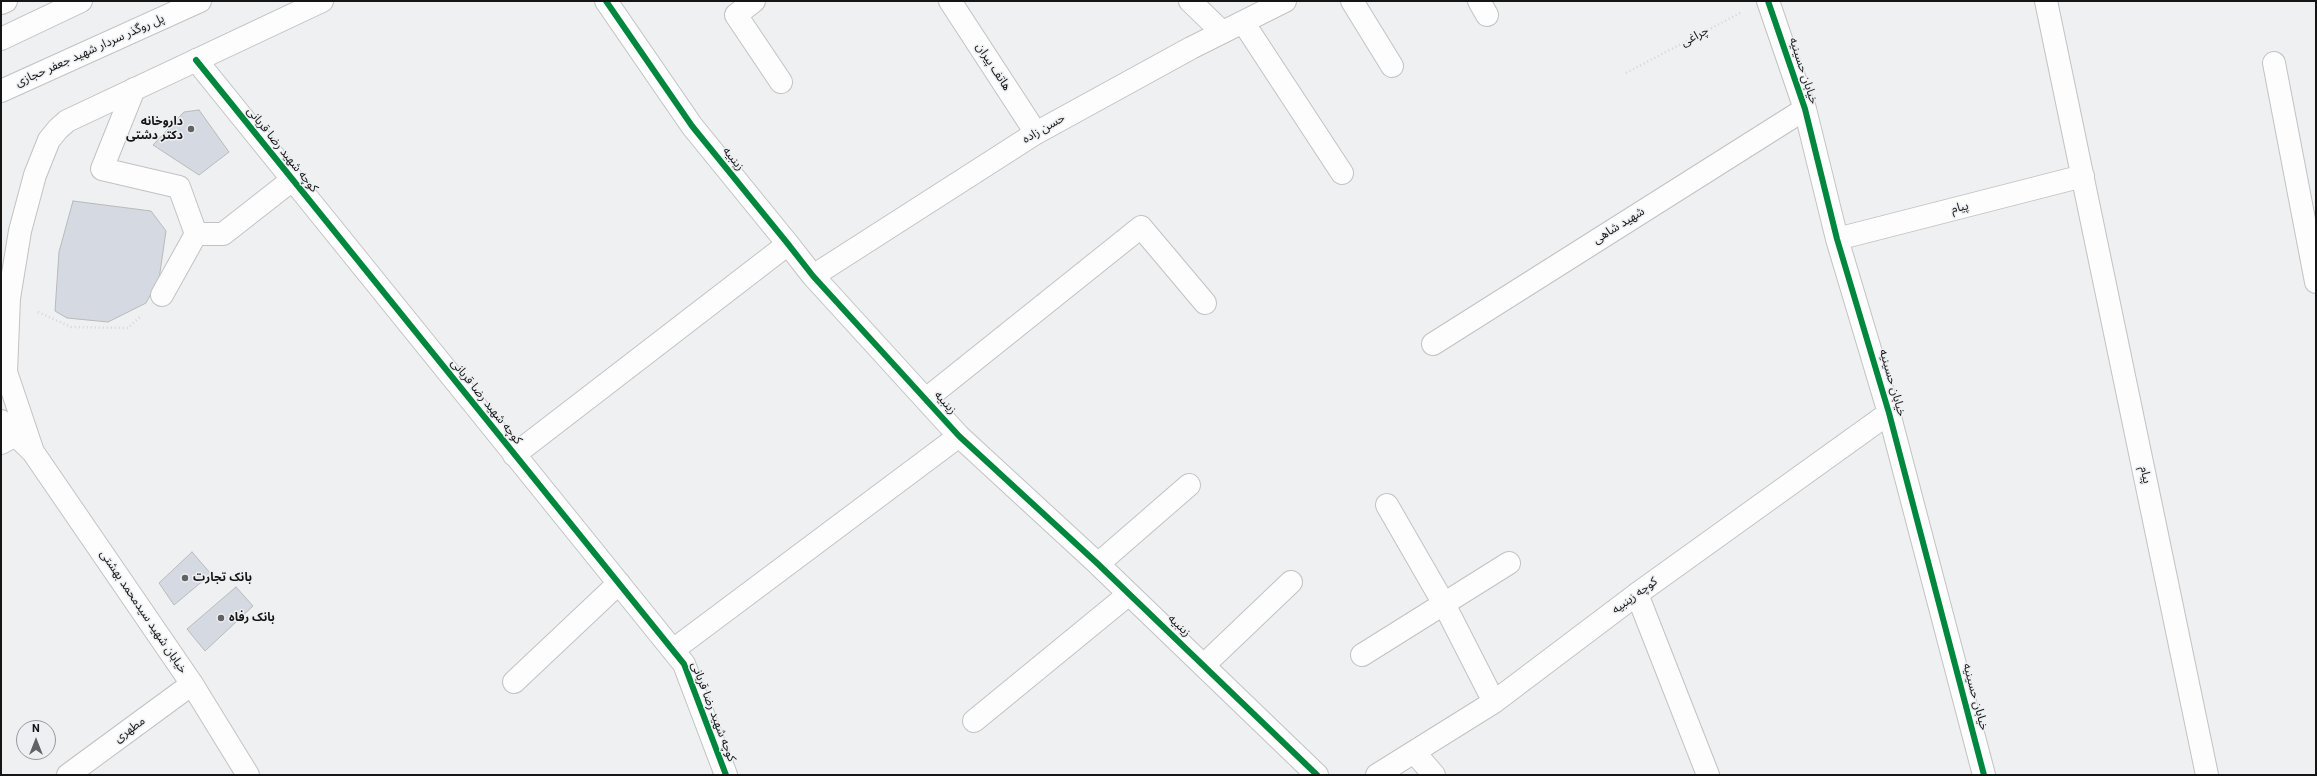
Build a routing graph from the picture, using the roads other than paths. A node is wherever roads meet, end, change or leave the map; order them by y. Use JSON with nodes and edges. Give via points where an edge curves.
{"nodes":[{"id":1,"x":6,"y":1,"type":"edge"},
{"id":2,"x":81,"y":1,"type":"edge"},
{"id":3,"x":200,"y":1,"type":"edge"},
{"id":4,"x":321,"y":1,"type":"edge"},
{"id":5,"x":606,"y":1,"type":"edge"},
{"id":6,"x":754,"y":1,"type":"edge"},
{"id":7,"x":1190,"y":1,"type":"edge"},
{"id":8,"x":1285,"y":1,"type":"edge"},
{"id":9,"x":1352,"y":1,"type":"edge"},
{"id":10,"x":2046,"y":1,"type":"edge"},
{"id":11,"x":1,"y":3,"type":"edge"},
{"id":12,"x":955,"y":3,"type":"edge"},
{"id":13,"x":1759,"y":5,"type":"edge"},
{"id":14,"x":1243,"y":22,"type":"junction"},
{"id":15,"x":1222,"y":32,"type":"junction"},
{"id":16,"x":1,"y":39,"type":"edge"},
{"id":17,"x":196,"y":60,"type":"junction"},
{"id":18,"x":2274,"y":62,"type":"dead end"},
{"id":19,"x":1392,"y":66,"type":"dead end"},
{"id":20,"x":781,"y":82,"type":"dead end"},
{"id":21,"x":134,"y":89,"type":"junction"},
{"id":22,"x":1,"y":91,"type":"edge"},
{"id":23,"x":1804,"y":109,"type":"junction"},
{"id":24,"x":1036,"y":132,"type":"junction"},
{"id":25,"x":1342,"y":173,"type":"dead end"},
{"id":26,"x":2083,"y":176,"type":"junction"},
{"id":27,"x":292,"y":180,"type":"junction"},
{"id":28,"x":2309,"y":208,"type":"edge"},
{"id":29,"x":196,"y":234,"type":"junction"},
{"id":30,"x":1837,"y":239,"type":"junction"},
{"id":31,"x":788,"y":244,"type":"junction"},
{"id":32,"x":814,"y":276,"type":"junction"},
{"id":33,"x":2316,"y":282,"type":"edge"},
{"id":34,"x":162,"y":295,"type":"road end"},
{"id":35,"x":1205,"y":303,"type":"dead end"},
{"id":36,"x":1433,"y":344,"type":"dead end"},
{"id":37,"x":4,"y":367,"type":"edge"},
{"id":38,"x":926,"y":399,"type":"junction"},
{"id":39,"x":1890,"y":413,"type":"junction"},
{"id":40,"x":6,"y":433,"type":"edge"},
{"id":41,"x":959,"y":436,"type":"junction"},
{"id":42,"x":33,"y":452,"type":"junction"},
{"id":43,"x":514,"y":455,"type":"junction"},
{"id":44,"x":1189,"y":485,"type":"dead end"},
{"id":45,"x":1387,"y":505,"type":"dead end"},
{"id":46,"x":1510,"y":563,"type":"dead end"},
{"id":47,"x":1098,"y":564,"type":"junction"},
{"id":48,"x":1291,"y":582,"type":"dead end"},
{"id":49,"x":619,"y":584,"type":"junction"},
{"id":50,"x":1128,"y":594,"type":"junction"},
{"id":51,"x":1637,"y":594,"type":"junction"},
{"id":52,"x":1444,"y":604,"type":"junction"},
{"id":53,"x":673,"y":650,"type":"junction"},
{"id":54,"x":1362,"y":655,"type":"dead end"},
{"id":55,"x":1204,"y":665,"type":"junction"},
{"id":56,"x":514,"y":682,"type":"dead end"},
{"id":57,"x":192,"y":684,"type":"junction"},
{"id":58,"x":1494,"y":702,"type":"junction"},
{"id":59,"x":974,"y":721,"type":"dead end"},
{"id":60,"x":1414,"y":752,"type":"junction"},
{"id":61,"x":68,"y":775,"type":"edge"},
{"id":62,"x":248,"y":775,"type":"edge"},
{"id":63,"x":726,"y":775,"type":"edge"},
{"id":64,"x":1317,"y":775,"type":"edge"},
{"id":65,"x":1377,"y":775,"type":"edge"},
{"id":66,"x":1434,"y":775,"type":"edge"},
{"id":67,"x":1708,"y":775,"type":"edge"},
{"id":68,"x":1984,"y":775,"type":"edge"},
{"id":69,"x":2207,"y":775,"type":"edge"}],
"edges":[{"from":1,"to":11,"type":"street"},
{"from":2,"to":16,"type":"street"},
{"from":3,"to":22,"type":"street","name":"پل روگذر سردار شهید جعفر حجازی"},
{"from":4,"to":17,"type":"street"},
{"from":5,"to":31,"type":"street","name":"زینبیه","via":[[692,126]]},
{"from":6,"to":20,"type":"street","via":[[736,15]]},
{"from":7,"to":15,"type":"street"},
{"from":8,"to":14,"type":"street","name":"حسن زاده"},
{"from":9,"to":19,"type":"street"},
{"from":10,"to":26,"type":"street","name":"پیام"},
{"from":12,"to":24,"type":"street","name":"هاتف پیران"},
{"from":13,"to":23,"type":"street","name":"خیابان حسینیه"},
{"from":14,"to":15,"type":"street","name":"حسن زاده"},
{"from":14,"to":25,"type":"street"},
{"from":15,"to":24,"type":"street","name":"حسن زاده"},
{"from":17,"to":21,"type":"street"},
{"from":17,"to":27,"type":"street","name":"کوچه شهید رضا قربانی"},
{"from":18,"to":28,"type":"street"},
{"from":21,"to":29,"type":"street","via":[[102,169],[179,187]]},
{"from":21,"to":37,"type":"street","via":[[67,121],[49,140],[35,175],[20,231],[9,298]]},
{"from":23,"to":30,"type":"street","name":"خیابان حسینیه"},
{"from":23,"to":36,"type":"street","name":"شهید شاهی"},
{"from":24,"to":32,"type":"street","name":"حسن زاده"},
{"from":26,"to":30,"type":"street","name":"پیام"},
{"from":26,"to":69,"type":"street","name":"پیام"},
{"from":27,"to":29,"type":"street","via":[[223,234]]},
{"from":27,"to":43,"type":"street","name":"کوچه شهید رضا قربانی"},
{"from":28,"to":33,"type":"street"},
{"from":29,"to":34,"type":"street"},
{"from":30,"to":39,"type":"street","name":"خیابان حسینیه"},
{"from":31,"to":32,"type":"street","name":"زینبیه"},
{"from":31,"to":43,"type":"street"},
{"from":32,"to":38,"type":"street","name":"زینبیه"},
{"from":35,"to":38,"type":"street","via":[[1141,227]]},
{"from":37,"to":42,"type":"street","name":"خیابان شهید سیدمحمد بهشتی"},
{"from":38,"to":41,"type":"street","name":"زینبیه"},
{"from":39,"to":51,"type":"street","name":"کوچه زینبیه"},
{"from":39,"to":68,"type":"street","name":"خیابان حسینیه"},
{"from":40,"to":42,"type":"street","name":"خیابان شهید سیدمحمد بهشتی"},
{"from":41,"to":47,"type":"street","name":"زینبیه"},
{"from":41,"to":53,"type":"street"},
{"from":42,"to":57,"type":"street","name":"خیابان شهید سیدمحمد بهشتی"},
{"from":43,"to":49,"type":"street","name":"کوچه شهید رضا قربانی"},
{"from":44,"to":47,"type":"street"},
{"from":45,"to":52,"type":"street"},
{"from":46,"to":52,"type":"street"},
{"from":47,"to":50,"type":"street","name":"زینبیه"},
{"from":48,"to":55,"type":"street"},
{"from":49,"to":53,"type":"street","name":"کوچه شهید رضا قربانی"},
{"from":49,"to":56,"type":"street"},
{"from":50,"to":55,"type":"street","name":"زینبیه"},
{"from":50,"to":59,"type":"street"},
{"from":51,"to":58,"type":"street","name":"کوچه زینبیه"},
{"from":51,"to":67,"type":"street"},
{"from":52,"to":54,"type":"street"},
{"from":52,"to":58,"type":"street"},
{"from":53,"to":63,"type":"street","name":"کوچه شهید رضا قربانی","via":[[684,664]]},
{"from":55,"to":64,"type":"street","name":"زینبیه"},
{"from":57,"to":61,"type":"street","name":"مطهری"},
{"from":57,"to":62,"type":"street","name":"خیابان شهید سیدمحمد بهشتی"},
{"from":58,"to":60,"type":"street","name":"کوچه زینبیه"},
{"from":60,"to":65,"type":"street","name":"کوچه زینبیه"},
{"from":60,"to":66,"type":"street"}]}
